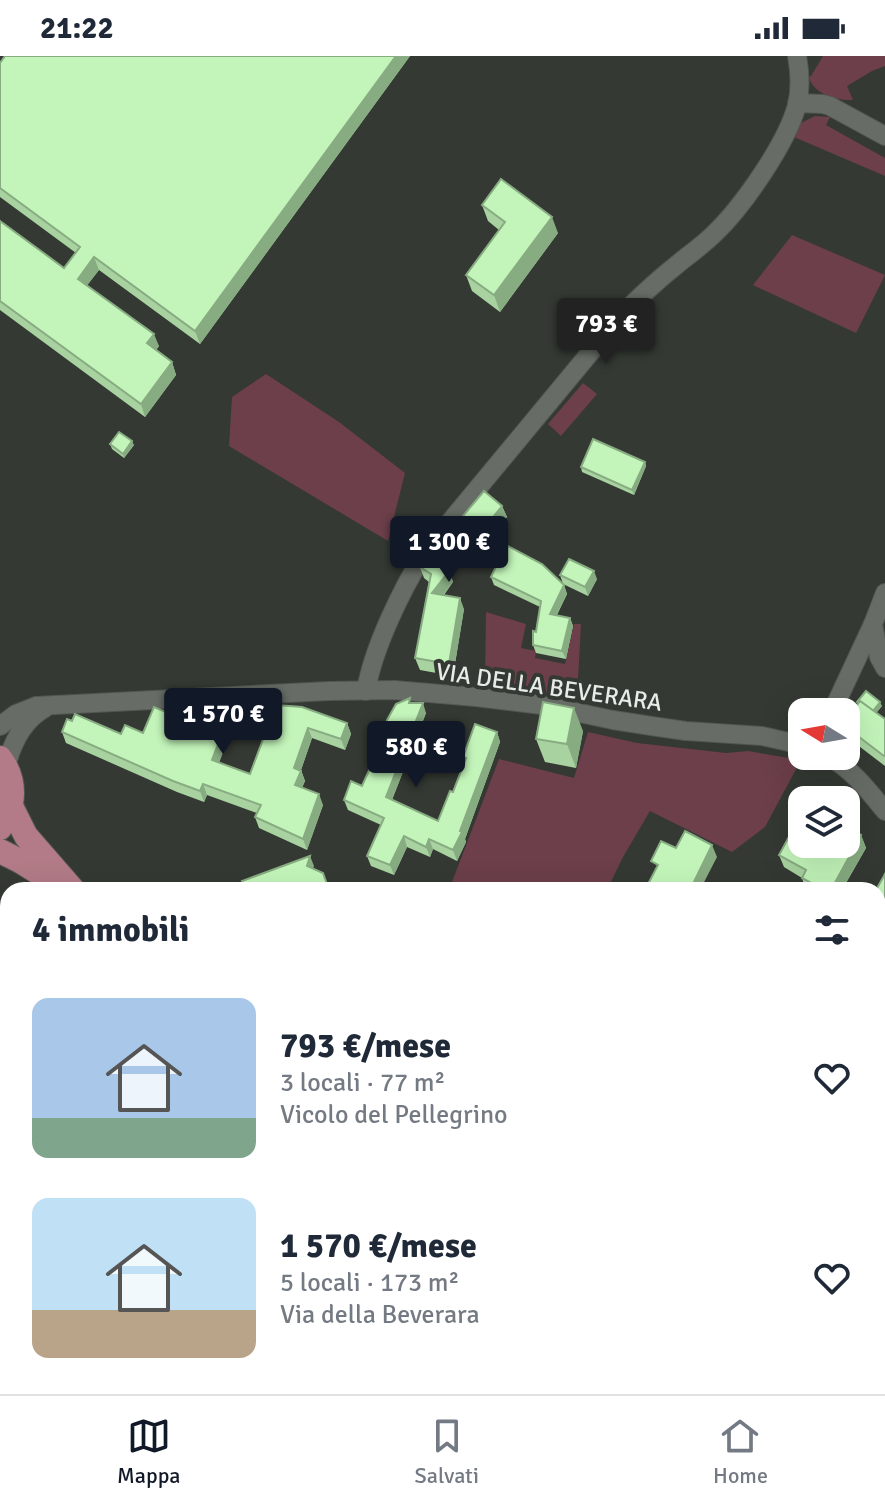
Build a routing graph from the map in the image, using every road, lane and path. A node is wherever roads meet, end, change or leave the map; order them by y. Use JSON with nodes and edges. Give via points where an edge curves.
{"nodes":[{"id":1,"x":797,"y":56,"type":"edge"},
{"id":2,"x":797,"y":103,"type":"junction"},
{"id":3,"x":885,"y":136,"type":"edge"},
{"id":4,"x":885,"y":593,"type":"edge"},
{"id":5,"x":873,"y":624,"type":"junction"},
{"id":6,"x":885,"y":668,"type":"edge"},
{"id":7,"x":366,"y":691,"type":"junction"},
{"id":8,"x":839,"y":698,"type":"edge"},
{"id":9,"x":48,"y":706,"type":"junction"},
{"id":10,"x":0,"y":726,"type":"edge"},
{"id":11,"x":788,"y":742,"type":"edge"},
{"id":12,"x":3,"y":762,"type":"edge"},
{"id":13,"x":848,"y":770,"type":"edge"},
{"id":14,"x":885,"y":811,"type":"edge"},
{"id":15,"x":5,"y":817,"type":"edge"},
{"id":16,"x":0,"y":851,"type":"edge"},
{"id":17,"x":54,"y":882,"type":"edge"},
{"id":18,"x":66,"y":882,"type":"edge"}],
"edges":[{"from":1,"to":2,"type":"street"},
{"from":2,"to":3,"type":"street","via":[[830,106]]},
{"from":2,"to":7,"type":"street","via":[[781,143],[730,217],[623,313],[425,552],[390,620]]},
{"from":4,"to":5,"type":"street"},
{"from":5,"to":6,"type":"street"},
{"from":5,"to":8,"type":"street"},
{"from":7,"to":9,"type":"street","name":"VIA DELLA BEVERARA"},
{"from":7,"to":11,"type":"street","name":"VIA DELLA BEVERARA","via":[[542,705],[643,725]]},
{"from":9,"to":10,"type":"street","name":"VIA DELLA BEVERARA","via":[[28,709]]},
{"from":9,"to":12,"type":"street","via":[[18,734]]},
{"from":12,"to":15,"type":"main road","via":[[11,783]]},
{"from":13,"to":14,"type":"street"},
{"from":15,"to":18,"type":"main road"},
{"from":16,"to":17,"type":"main road"}]}
